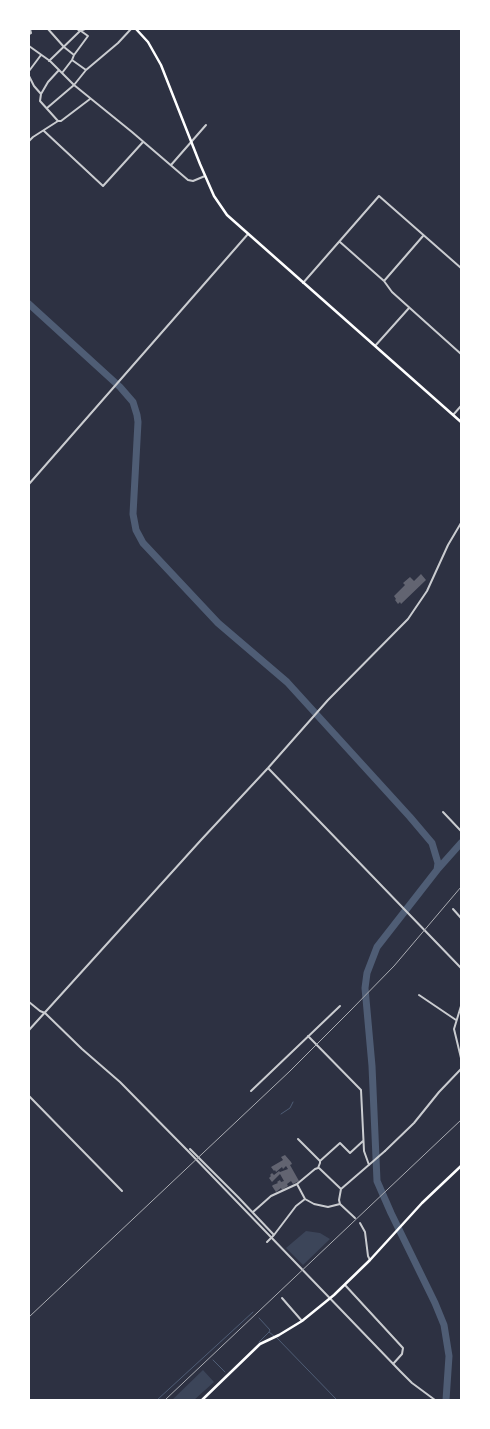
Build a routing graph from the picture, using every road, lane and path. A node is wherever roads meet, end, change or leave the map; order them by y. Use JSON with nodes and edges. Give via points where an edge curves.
{"nodes":[{"id":1,"x":30,"y":29,"type":"edge"},
{"id":2,"x":48,"y":29,"type":"edge"},
{"id":3,"x":77,"y":29,"type":"edge"},
{"id":4,"x":85,"y":29,"type":"edge"},
{"id":5,"x":131,"y":29,"type":"edge"},
{"id":6,"x":136,"y":29,"type":"edge"},
{"id":7,"x":81,"y":31,"type":"junction"},
{"id":8,"x":29,"y":34,"type":"edge"},
{"id":9,"x":29,"y":46,"type":"edge"},
{"id":10,"x":64,"y":47,"type":"junction"},
{"id":11,"x":41,"y":55,"type":"junction"},
{"id":12,"x":74,"y":55,"type":"junction"},
{"id":13,"x":49,"y":60,"type":"junction"},
{"id":14,"x":72,"y":60,"type":"junction"},
{"id":15,"x":29,"y":70,"type":"edge"},
{"id":16,"x":59,"y":70,"type":"junction"},
{"id":17,"x":86,"y":70,"type":"junction"},
{"id":18,"x":62,"y":73,"type":"junction"},
{"id":19,"x":29,"y":76,"type":"edge"},
{"id":20,"x":74,"y":85,"type":"junction"},
{"id":21,"x":41,"y":94,"type":"junction"},
{"id":22,"x":90,"y":99,"type":"junction"},
{"id":23,"x":47,"y":108,"type":"junction"},
{"id":24,"x":58,"y":121,"type":"junction"},
{"id":25,"x":206,"y":125,"type":"dead end"},
{"id":26,"x":44,"y":131,"type":"junction"},
{"id":27,"x":29,"y":142,"type":"edge"},
{"id":28,"x":143,"y":142,"type":"junction"},
{"id":29,"x":191,"y":142,"type":"junction"},
{"id":30,"x":171,"y":165,"type":"junction"},
{"id":31,"x":205,"y":176,"type":"junction"},
{"id":32,"x":248,"y":234,"type":"junction"},
{"id":33,"x":424,"y":236,"type":"junction"},
{"id":34,"x":339,"y":242,"type":"junction"},
{"id":35,"x":461,"y":268,"type":"edge"},
{"id":36,"x":384,"y":281,"type":"junction"},
{"id":37,"x":304,"y":283,"type":"junction"},
{"id":38,"x":410,"y":308,"type":"junction"},
{"id":39,"x":375,"y":346,"type":"junction"},
{"id":40,"x":461,"y":354,"type":"edge"},
{"id":41,"x":461,"y":406,"type":"edge"},
{"id":42,"x":453,"y":415,"type":"junction"},
{"id":43,"x":461,"y":422,"type":"edge"},
{"id":44,"x":29,"y":484,"type":"edge"},
{"id":45,"x":461,"y":523,"type":"edge"},
{"id":46,"x":268,"y":768,"type":"junction"},
{"id":47,"x":443,"y":812,"type":"dead end"},
{"id":48,"x":461,"y":831,"type":"edge"},
{"id":49,"x":453,"y":910,"type":"dead end"},
{"id":50,"x":461,"y":918,"type":"edge"},
{"id":51,"x":461,"y":968,"type":"edge"},
{"id":52,"x":419,"y":995,"type":"dead end"},
{"id":53,"x":29,"y":1002,"type":"edge"},
{"id":54,"x":340,"y":1006,"type":"dead end"},
{"id":55,"x":461,"y":1006,"type":"edge"},
{"id":56,"x":45,"y":1012,"type":"junction"},
{"id":57,"x":457,"y":1020,"type":"junction"},
{"id":58,"x":29,"y":1030,"type":"edge"},
{"id":59,"x":308,"y":1036,"type":"junction"},
{"id":60,"x":461,"y":1058,"type":"edge"},
{"id":61,"x":461,"y":1069,"type":"edge"},
{"id":62,"x":251,"y":1092,"type":"dead end"},
{"id":63,"x":29,"y":1096,"type":"edge"},
{"id":64,"x":298,"y":1138,"type":"dead end"},
{"id":65,"x":363,"y":1141,"type":"junction"},
{"id":66,"x":190,"y":1149,"type":"dead end"},
{"id":67,"x":320,"y":1162,"type":"junction"},
{"id":68,"x":369,"y":1165,"type":"junction"},
{"id":69,"x":461,"y":1166,"type":"edge"},
{"id":70,"x":318,"y":1168,"type":"junction"},
{"id":71,"x":298,"y":1184,"type":"junction"},
{"id":72,"x":341,"y":1188,"type":"junction"},
{"id":73,"x":122,"y":1191,"type":"dead end"},
{"id":74,"x":305,"y":1199,"type":"junction"},
{"id":75,"x":340,"y":1204,"type":"junction"},
{"id":76,"x":252,"y":1212,"type":"junction"},
{"id":77,"x":355,"y":1218,"type":"dead end"},
{"id":78,"x":360,"y":1223,"type":"dead end"},
{"id":79,"x":274,"y":1235,"type":"junction"},
{"id":80,"x":267,"y":1242,"type":"dead end"},
{"id":81,"x":370,"y":1260,"type":"junction"},
{"id":82,"x":345,"y":1285,"type":"junction"},
{"id":83,"x":282,"y":1298,"type":"dead end"},
{"id":84,"x":302,"y":1320,"type":"junction"},
{"id":85,"x":394,"y":1364,"type":"junction"},
{"id":86,"x":202,"y":1400,"type":"edge"},
{"id":87,"x":435,"y":1400,"type":"edge"}],
"edges":[{"from":1,"to":8,"type":"street"},
{"from":2,"to":10,"type":"street"},
{"from":3,"to":7,"type":"street"},
{"from":4,"to":7,"type":"street"},
{"from":5,"to":17,"type":"street"},
{"from":6,"to":29,"type":"main road","via":[[161,65]]},
{"from":7,"to":10,"type":"street"},
{"from":7,"to":12,"type":"street","via":[[88,36]]},
{"from":9,"to":11,"type":"street"},
{"from":10,"to":12,"type":"street"},
{"from":10,"to":13,"type":"street"},
{"from":11,"to":13,"type":"street"},
{"from":11,"to":15,"type":"street"},
{"from":12,"to":14,"type":"street"},
{"from":13,"to":16,"type":"street"},
{"from":14,"to":17,"type":"street"},
{"from":14,"to":18,"type":"street"},
{"from":16,"to":18,"type":"street"},
{"from":16,"to":21,"type":"street"},
{"from":17,"to":20,"type":"street"},
{"from":18,"to":20,"type":"street"},
{"from":19,"to":21,"type":"street"},
{"from":20,"to":22,"type":"street"},
{"from":20,"to":23,"type":"street"},
{"from":21,"to":23,"type":"street","via":[[40,101]]},
{"from":22,"to":24,"type":"street","via":[[61,122]]},
{"from":22,"to":28,"type":"street"},
{"from":23,"to":24,"type":"street"},
{"from":24,"to":26,"type":"street"},
{"from":25,"to":29,"type":"street"},
{"from":26,"to":27,"type":"street"},
{"from":26,"to":28,"type":"street","via":[[103,186]]},
{"from":28,"to":30,"type":"street"},
{"from":29,"to":30,"type":"street"},
{"from":29,"to":31,"type":"main road"},
{"from":30,"to":31,"type":"street","via":[[188,180]]},
{"from":31,"to":32,"type":"main road","via":[[224,211]]},
{"from":32,"to":37,"type":"main road"},
{"from":32,"to":44,"type":"street"},
{"from":33,"to":34,"type":"street","via":[[379,196]]},
{"from":33,"to":35,"type":"street"},
{"from":33,"to":36,"type":"street"},
{"from":34,"to":36,"type":"street"},
{"from":34,"to":37,"type":"street"},
{"from":36,"to":38,"type":"street"},
{"from":37,"to":39,"type":"main road"},
{"from":38,"to":39,"type":"street"},
{"from":38,"to":40,"type":"street"},
{"from":39,"to":42,"type":"main road"},
{"from":41,"to":42,"type":"street"},
{"from":42,"to":43,"type":"main road"},
{"from":45,"to":46,"type":"street","via":[[427,591],[408,619],[338,689]]},
{"from":46,"to":51,"type":"street"},
{"from":46,"to":56,"type":"street"},
{"from":47,"to":48,"type":"street"},
{"from":49,"to":50,"type":"street"},
{"from":52,"to":57,"type":"street"},
{"from":53,"to":56,"type":"street"},
{"from":54,"to":59,"type":"street"},
{"from":55,"to":57,"type":"street"},
{"from":56,"to":58,"type":"street"},
{"from":56,"to":85,"type":"street","via":[[120,1082]]},
{"from":57,"to":60,"type":"street","via":[[454,1029]]},
{"from":59,"to":62,"type":"street"},
{"from":59,"to":65,"type":"street","via":[[361,1090]]},
{"from":61,"to":68,"type":"street","via":[[414,1123]]},
{"from":63,"to":73,"type":"street"},
{"from":64,"to":67,"type":"street"},
{"from":65,"to":67,"type":"street","via":[[350,1153],[340,1143]]},
{"from":65,"to":68,"type":"street"},
{"from":66,"to":76,"type":"street"},
{"from":67,"to":70,"type":"street"},
{"from":68,"to":72,"type":"street"},
{"from":69,"to":81,"type":"main road"},
{"from":70,"to":71,"type":"street"},
{"from":70,"to":72,"type":"street"},
{"from":71,"to":74,"type":"street"},
{"from":71,"to":76,"type":"street","via":[[271,1196]]},
{"from":72,"to":75,"type":"street"},
{"from":74,"to":75,"type":"street","via":[[319,1206]]},
{"from":74,"to":79,"type":"street"},
{"from":75,"to":77,"type":"street"},
{"from":76,"to":79,"type":"street"},
{"from":78,"to":81,"type":"street"},
{"from":79,"to":80,"type":"street"},
{"from":81,"to":82,"type":"main road"},
{"from":82,"to":84,"type":"main road"},
{"from":82,"to":85,"type":"street","via":[[402,1346],[404,1351]]},
{"from":83,"to":84,"type":"street"},
{"from":84,"to":86,"type":"main road","via":[[260,1344]]},
{"from":85,"to":87,"type":"street"}]}
